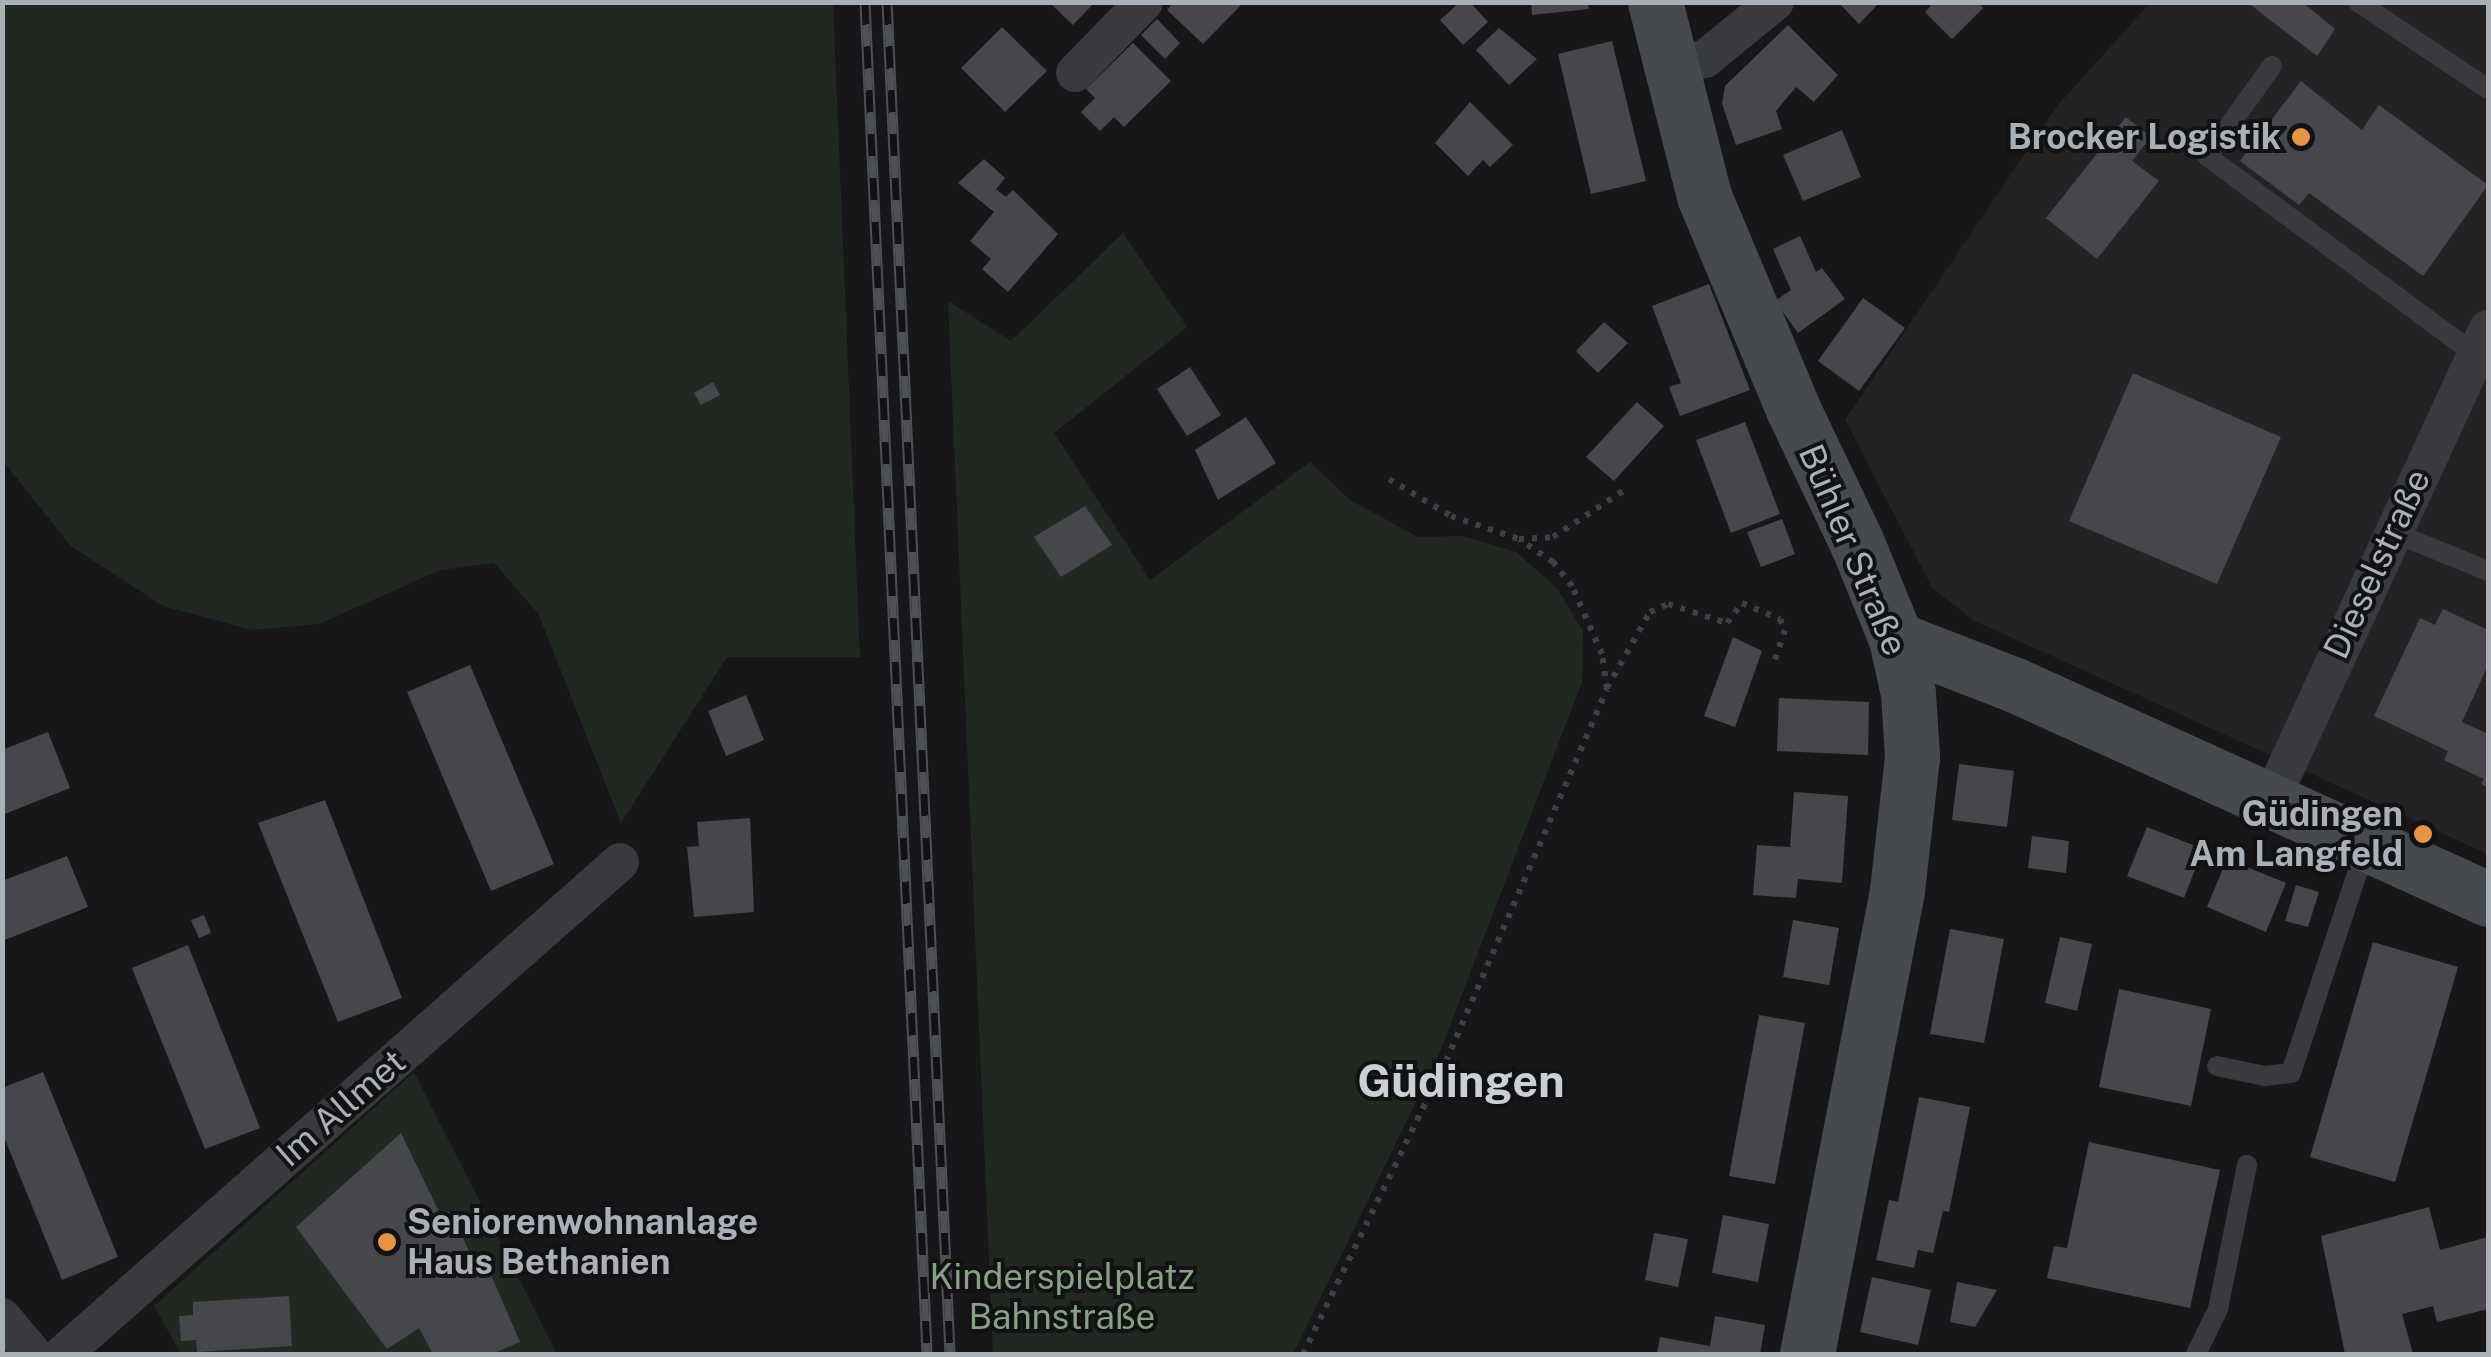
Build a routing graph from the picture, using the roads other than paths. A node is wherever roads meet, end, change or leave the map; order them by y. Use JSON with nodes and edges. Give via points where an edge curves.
{"nodes":[{"id":1,"x":1144,"y":2,"type":"edge"},
{"id":2,"x":1655,"y":2,"type":"edge"},
{"id":3,"x":1775,"y":2,"type":"edge"},
{"id":4,"x":2358,"y":2,"type":"edge"},
{"id":5,"x":2272,"y":66,"type":"dead end"},
{"id":6,"x":1669,"y":68,"type":"junction"},
{"id":7,"x":1074,"y":73,"type":"dead end"},
{"id":8,"x":2488,"y":89,"type":"edge"},
{"id":9,"x":2482,"y":342,"type":"edge"},
{"id":10,"x":2390,"y":531,"type":"junction"},
{"id":11,"x":2488,"y":571,"type":"edge"},
{"id":12,"x":1896,"y":639,"type":"junction"},
{"id":13,"x":2270,"y":802,"type":"junction"},
{"id":14,"x":2366,"y":844,"type":"junction"},
{"id":15,"x":620,"y":862,"type":"dead end"},
{"id":16,"x":2488,"y":899,"type":"edge"},
{"id":17,"x":2217,"y":1066,"type":"dead end"},
{"id":18,"x":2247,"y":1165,"type":"dead end"},
{"id":19,"x":2,"y":1316,"type":"edge"},
{"id":20,"x":33,"y":1354,"type":"edge"},
{"id":21,"x":63,"y":1354,"type":"edge"},
{"id":22,"x":1807,"y":1354,"type":"edge"},
{"id":23,"x":2196,"y":1354,"type":"edge"}],
"edges":[{"from":1,"to":7,"type":"street"},
{"from":2,"to":6,"type":"main road","name":"Bühler Straße"},
{"from":3,"to":6,"type":"street","via":[[1705,59]]},
{"from":4,"to":8,"type":"lane"},
{"from":5,"to":9,"type":"lane","via":[[2207,156]]},
{"from":6,"to":12,"type":"main road","name":"Bühler Straße","via":[[1704,196]]},
{"from":9,"to":10,"type":"street","name":"Dieselstraße"},
{"from":10,"to":11,"type":"lane"},
{"from":10,"to":13,"type":"street","name":"Dieselstraße"},
{"from":12,"to":13,"type":"main road","via":[[2016,685]]},
{"from":12,"to":22,"type":"main road","name":"Bühler Straße","via":[[1912,757],[1902,853]]},
{"from":13,"to":14,"type":"main road"},
{"from":14,"to":16,"type":"main road"},
{"from":14,"to":17,"type":"lane","via":[[2291,1073],[2265,1076]]},
{"from":15,"to":21,"type":"street","name":"Im Allmet"},
{"from":18,"to":23,"type":"lane","via":[[2218,1309]]},
{"from":19,"to":20,"type":"street"}]}
